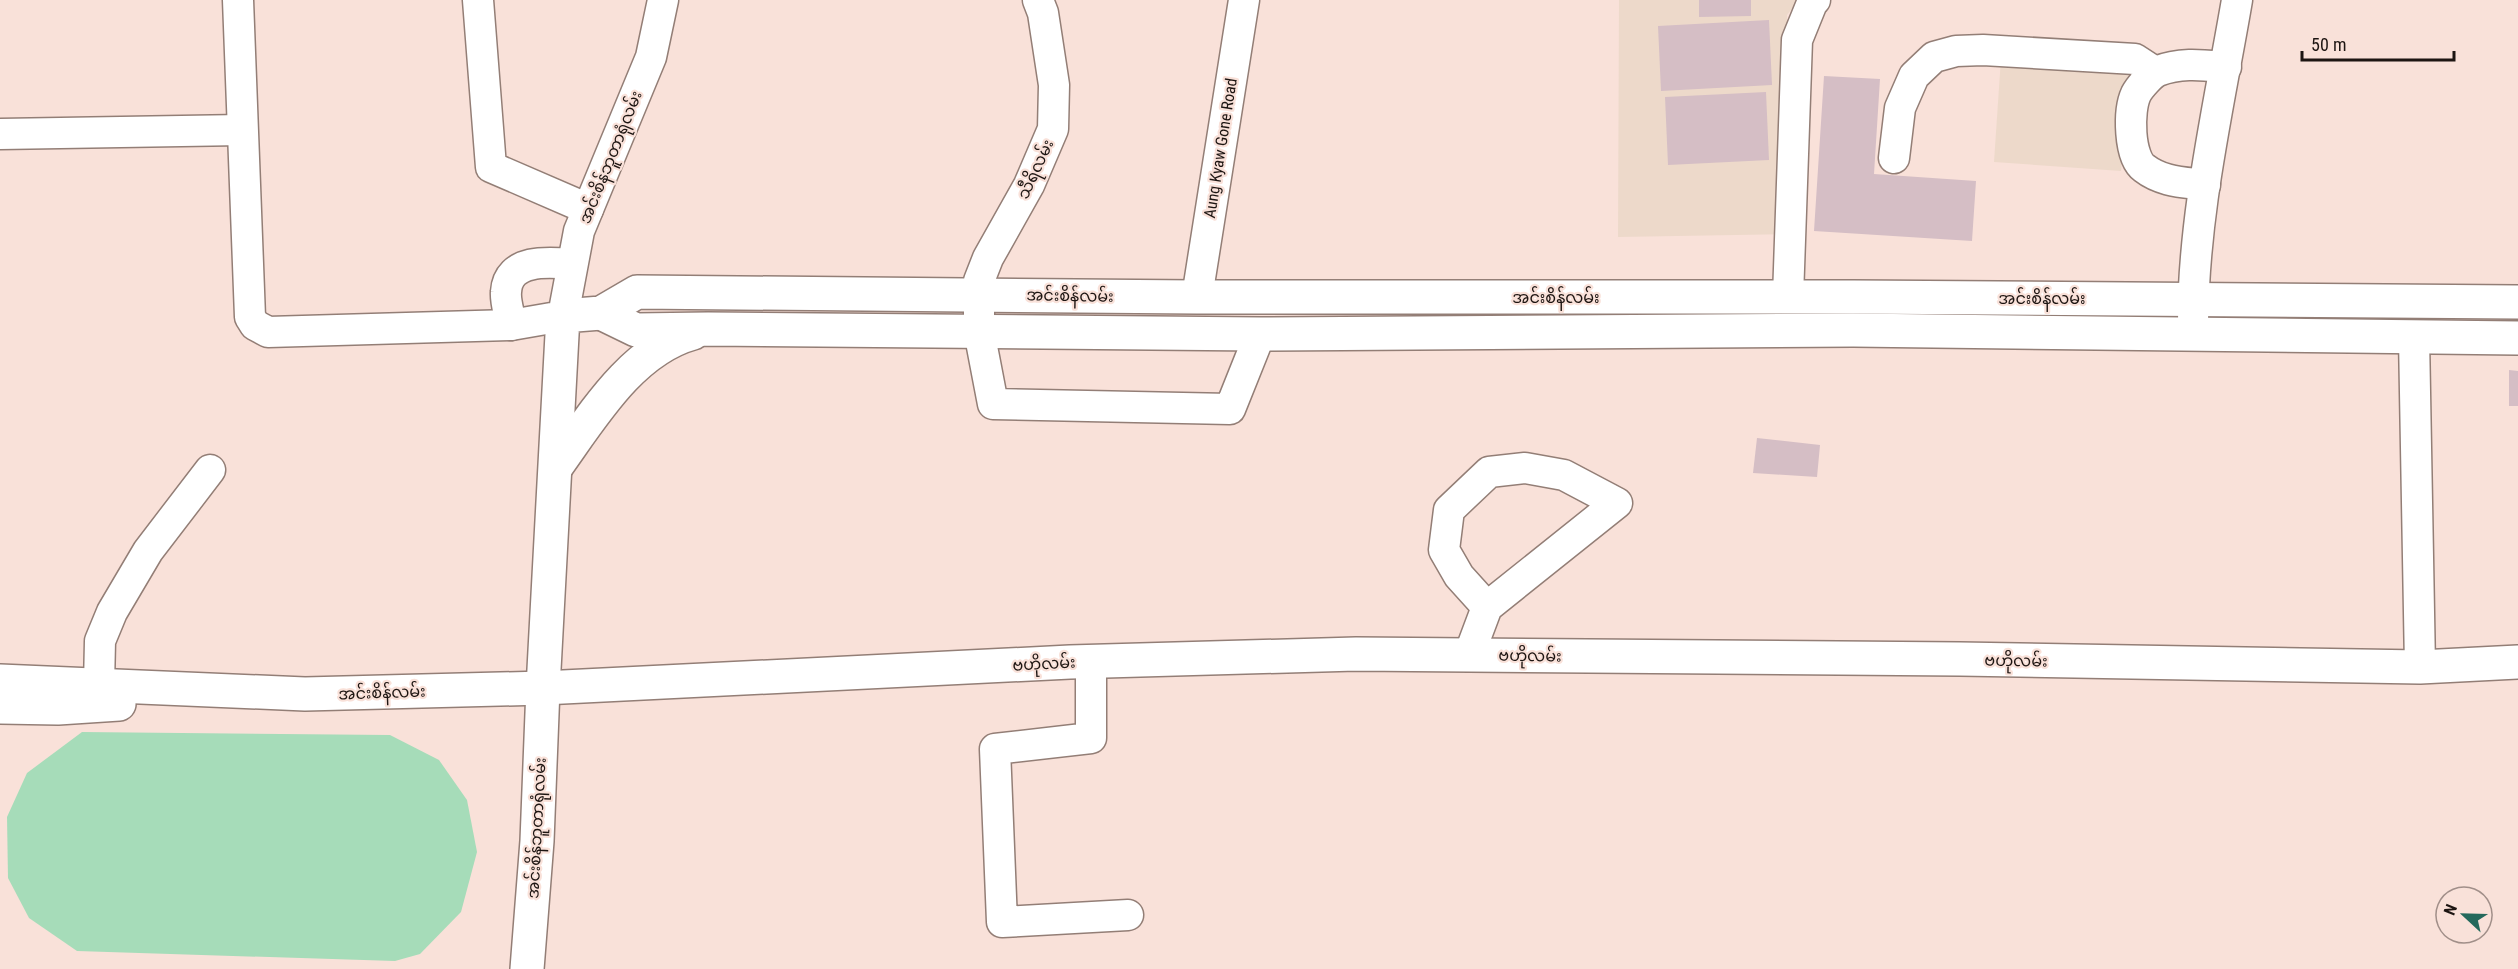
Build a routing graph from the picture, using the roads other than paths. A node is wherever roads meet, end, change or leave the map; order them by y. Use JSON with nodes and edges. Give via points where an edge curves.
{"nodes":[{"id":1,"x":238,"y":0,"type":"edge"},
{"id":2,"x":478,"y":0,"type":"edge"},
{"id":3,"x":663,"y":0,"type":"edge"},
{"id":4,"x":1038,"y":0,"type":"edge"},
{"id":5,"x":1244,"y":0,"type":"edge"},
{"id":6,"x":1815,"y":0,"type":"edge"},
{"id":7,"x":2237,"y":0,"type":"edge"},
{"id":8,"x":2226,"y":67,"type":"junction"},
{"id":9,"x":2155,"y":72,"type":"junction"},
{"id":10,"x":243,"y":130,"type":"junction"},
{"id":11,"x":0,"y":134,"type":"edge"},
{"id":12,"x":1893,"y":158,"type":"dead end"},
{"id":13,"x":2205,"y":185,"type":"junction"},
{"id":14,"x":588,"y":209,"type":"junction"},
{"id":15,"x":572,"y":264,"type":"junction"},
{"id":16,"x":980,"y":294,"type":"junction"},
{"id":17,"x":1197,"y":297,"type":"junction"},
{"id":18,"x":1396,"y":297,"type":"junction"},
{"id":19,"x":1651,"y":297,"type":"junction"},
{"id":20,"x":1788,"y":297,"type":"junction"},
{"id":21,"x":1854,"y":297,"type":"junction"},
{"id":22,"x":2193,"y":300,"type":"junction"},
{"id":23,"x":2518,"y":302,"type":"edge"},
{"id":24,"x":601,"y":313,"type":"junction"},
{"id":25,"x":563,"y":316,"type":"junction"},
{"id":26,"x":511,"y":325,"type":"junction"},
{"id":27,"x":708,"y":328,"type":"junction"},
{"id":28,"x":1853,"y":330,"type":"junction"},
{"id":29,"x":979,"y":331,"type":"junction"},
{"id":30,"x":1650,"y":331,"type":"junction"},
{"id":31,"x":1260,"y":334,"type":"junction"},
{"id":32,"x":1398,"y":334,"type":"junction"},
{"id":33,"x":2193,"y":336,"type":"junction"},
{"id":34,"x":2414,"y":337,"type":"junction"},
{"id":35,"x":2518,"y":338,"type":"edge"},
{"id":36,"x":556,"y":467,"type":"junction"},
{"id":37,"x":210,"y":470,"type":"dead end"},
{"id":38,"x":1487,"y":607,"type":"junction"},
{"id":39,"x":1469,"y":655,"type":"junction"},
{"id":40,"x":1092,"y":661,"type":"junction"},
{"id":41,"x":2518,"y":662,"type":"edge"},
{"id":42,"x":2420,"y":667,"type":"junction"},
{"id":43,"x":99,"y":685,"type":"junction"},
{"id":44,"x":156,"y":687,"type":"junction"},
{"id":45,"x":543,"y":688,"type":"junction"},
{"id":46,"x":3,"y":698,"type":"edge"},
{"id":47,"x":1128,"y":915,"type":"dead end"},
{"id":48,"x":527,"y":969,"type":"edge"}],
"edges":[{"from":1,"to":10,"type":"street"},
{"from":2,"to":14,"type":"street","via":[[491,167]]},
{"from":3,"to":14,"type":"street","name":"အင်းစိန်ဘူတာရုံလမ်း","via":[[651,57]]},
{"from":4,"to":16,"type":"street","name":"သီရိလမ်း","via":[[1054,85],[1053,129],[1029,185],[988,258],[979,281]]},
{"from":5,"to":17,"type":"street","name":"Aung Kyaw Gone Road"},
{"from":6,"to":20,"type":"street","via":[[1797,40]]},
{"from":7,"to":8,"type":"street"},
{"from":8,"to":9,"type":"street","via":[[2176,65]]},
{"from":8,"to":13,"type":"street"},
{"from":9,"to":12,"type":"street","via":[[2135,59],[1983,50],[1934,57],[1914,76],[1900,108]]},
{"from":9,"to":13,"type":"street","via":[[2136,94],[2132,150],[2141,167],[2162,179]]},
{"from":10,"to":11,"type":"street"},
{"from":10,"to":26,"type":"street","via":[[250,317],[255,325],[268,332]]},
{"from":13,"to":22,"type":"street"},
{"from":14,"to":15,"type":"street","name":"အင်းစိန်ဘူတာရုံလမ်း"},
{"from":15,"to":25,"type":"street","name":"အင်းစိန်ဘူတာရုံလမ်း"},
{"from":15,"to":26,"type":"street","via":[[530,264],[513,274],[506,291]]},
{"from":16,"to":17,"type":"main road","name":"အင်းစိန်လမ်း"},
{"from":16,"to":24,"type":"main road","name":"အင်းစိန်လမ်း","via":[[636,292]]},
{"from":16,"to":29,"type":"street","name":"သီရိလမ်း"},
{"from":17,"to":18,"type":"main road","name":"အင်းစိန်လမ်း"},
{"from":18,"to":19,"type":"main road","name":"အင်းစိန်လမ်း"},
{"from":18,"to":32,"type":"main road"},
{"from":19,"to":20,"type":"main road","name":"အင်းစိန်လမ်း"},
{"from":19,"to":30,"type":"main road"},
{"from":20,"to":21,"type":"main road","name":"အင်းစိန်လမ်း"},
{"from":21,"to":22,"type":"main road","name":"အင်းစိန်လမ်း"},
{"from":21,"to":28,"type":"main road"},
{"from":22,"to":23,"type":"main road","name":"အင်းစိန်လမ်း"},
{"from":22,"to":33,"type":"street"},
{"from":24,"to":25,"type":"main road","name":"အင်းစိန်လမ်း"},
{"from":24,"to":27,"type":"main road","via":[[636,330]]},
{"from":25,"to":26,"type":"street"},
{"from":25,"to":36,"type":"main road"},
{"from":27,"to":29,"type":"main road"},
{"from":27,"to":36,"type":"main road","via":[[676,338],[643,359],[600,405]]},
{"from":28,"to":30,"type":"main road"},
{"from":28,"to":33,"type":"main road"},
{"from":29,"to":31,"type":"main road"},
{"from":29,"to":31,"type":"street","name":"သီရိလမ်း","via":[[993,404],[1230,409]]},
{"from":30,"to":32,"type":"main road"},
{"from":31,"to":32,"type":"main road"},
{"from":33,"to":34,"type":"main road"},
{"from":34,"to":35,"type":"main road"},
{"from":34,"to":42,"type":"street"},
{"from":36,"to":45,"type":"main road"},
{"from":37,"to":43,"type":"street","via":[[148,551],[112,612],[100,641]]},
{"from":38,"to":38,"type":"street","via":[[1459,576],[1444,550],[1449,510],[1489,472],[1525,468],[1564,475],[1617,503]]},
{"from":38,"to":39,"type":"street"},
{"from":39,"to":40,"type":"main road","name":"ဗဟိုလမ်း"},
{"from":39,"to":42,"type":"main road","name":"ဗဟိုလမ်း"},
{"from":40,"to":45,"type":"main road","name":"ဗဟိုလမ်း"},
{"from":40,"to":47,"type":"street","via":[[1091,738],[995,748],[1002,922]]},
{"from":41,"to":42,"type":"main road","name":"ဗဟိုလမ်း"},
{"from":43,"to":44,"type":"main road","name":"အင်းစိန်လမ်း"},
{"from":43,"to":46,"type":"main road","name":"အင်းစိန်လမ်း"},
{"from":44,"to":45,"type":"main road","name":"အင်းစိန်လမ်း","via":[[305,694]]},
{"from":44,"to":46,"type":"main road","via":[[116,705]]},
{"from":45,"to":48,"type":"main road","name":"အင်းစိန်ဘူတာရုံလမ်း"}]}
